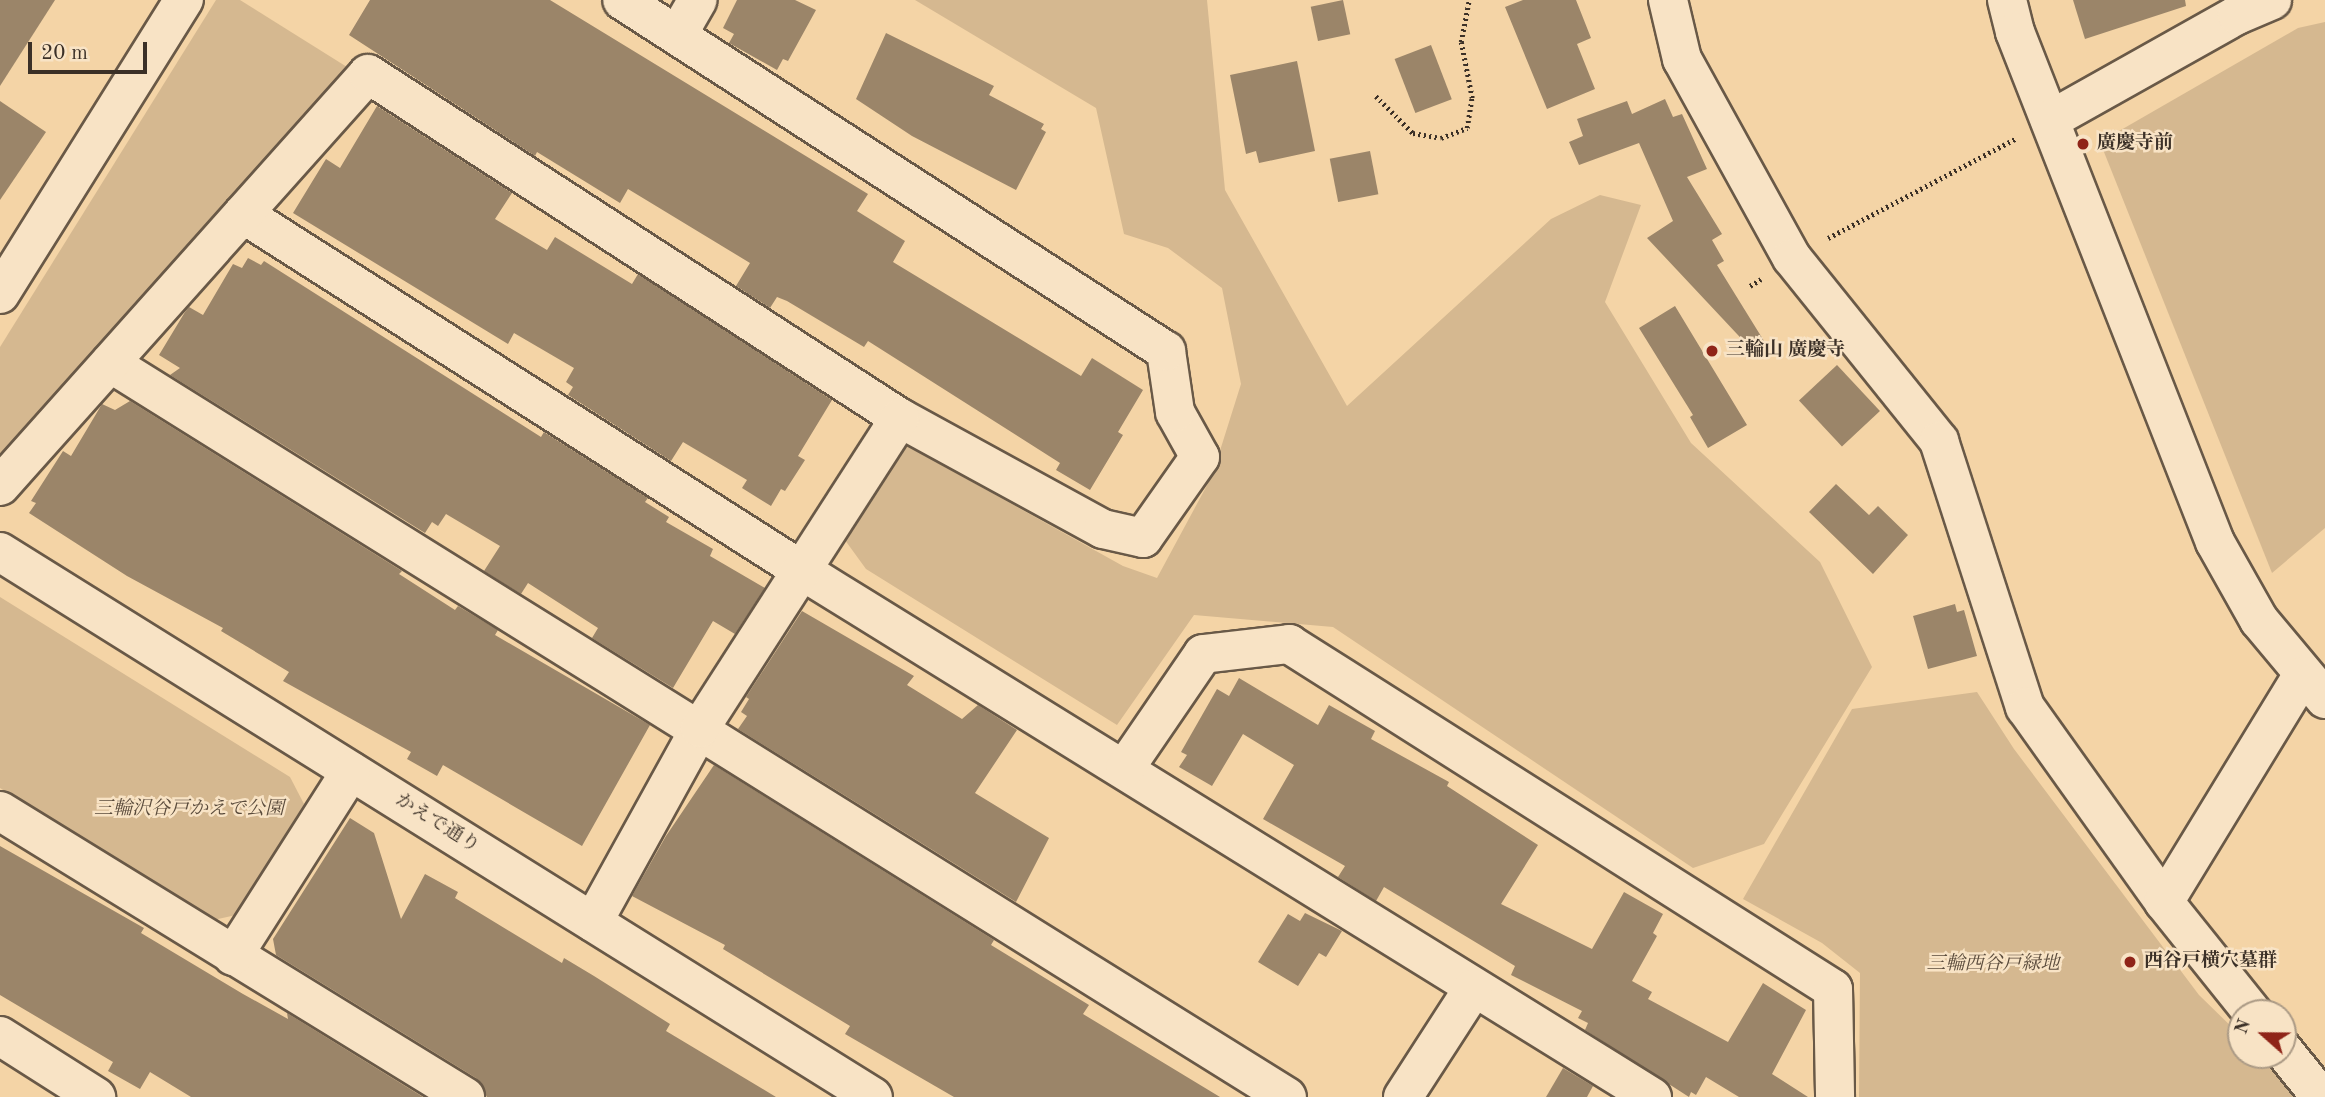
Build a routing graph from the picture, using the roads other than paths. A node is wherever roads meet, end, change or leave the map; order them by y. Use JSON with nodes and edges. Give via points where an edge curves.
{"nodes":[{"id":1,"x":184,"y":0,"type":"edge"},
{"id":2,"x":622,"y":0,"type":"edge"},
{"id":3,"x":698,"y":0,"type":"edge"},
{"id":4,"x":1668,"y":0,"type":"edge"},
{"id":5,"x":2007,"y":0,"type":"edge"},
{"id":6,"x":2272,"y":0,"type":"edge"},
{"id":7,"x":678,"y":34,"type":"junction"},
{"id":8,"x":2050,"y":120,"type":"junction"},
{"id":9,"x":243,"y":215,"type":"junction"},
{"id":10,"x":0,"y":294,"type":"edge"},
{"id":11,"x":110,"y":363,"type":"junction"},
{"id":12,"x":900,"y":418,"type":"junction"},
{"id":13,"x":0,"y":486,"type":"edge"},
{"id":14,"x":0,"y":552,"type":"edge"},
{"id":15,"x":801,"y":570,"type":"junction"},
{"id":16,"x":2314,"y":688,"type":"edge"},
{"id":17,"x":700,"y":727,"type":"junction"},
{"id":18,"x":1125,"y":768,"type":"junction"},
{"id":19,"x":351,"y":771,"type":"junction"},
{"id":20,"x":0,"y":811,"type":"edge"},
{"id":21,"x":2164,"y":902,"type":"junction"},
{"id":22,"x":593,"y":922,"type":"junction"},
{"id":23,"x":233,"y":956,"type":"junction"},
{"id":24,"x":1473,"y":989,"type":"junction"},
{"id":25,"x":2242,"y":999,"type":"edge"},
{"id":26,"x":0,"y":1036,"type":"edge"},
{"id":27,"x":2297,"y":1067,"type":"edge"},
{"id":28,"x":96,"y":1097,"type":"edge"},
{"id":29,"x":465,"y":1097,"type":"edge"},
{"id":30,"x":873,"y":1097,"type":"edge"},
{"id":31,"x":1287,"y":1097,"type":"edge"},
{"id":32,"x":1403,"y":1097,"type":"edge"},
{"id":33,"x":1652,"y":1097,"type":"edge"},
{"id":34,"x":1835,"y":1097,"type":"edge"},
{"id":35,"x":2321,"y":1097,"type":"edge"}],
"edges":[{"from":1,"to":10,"type":"street"},
{"from":2,"to":7,"type":"street"},
{"from":3,"to":7,"type":"street"},
{"from":4,"to":21,"type":"street","via":[[1682,59],[1792,258],[1939,441],[2025,707]]},
{"from":5,"to":8,"type":"street"},
{"from":6,"to":8,"type":"street"},
{"from":7,"to":12,"type":"street","via":[[1166,351],[1175,412],[1200,457],[1143,537],[1103,529]]},
{"from":8,"to":16,"type":"street","via":[[2215,542],[2259,620]]},
{"from":9,"to":11,"type":"street"},
{"from":9,"to":12,"type":"street","via":[[368,74]]},
{"from":9,"to":15,"type":"street"},
{"from":11,"to":13,"type":"street"},
{"from":11,"to":17,"type":"street"},
{"from":12,"to":15,"type":"street"},
{"from":14,"to":19,"type":"street","name":"かえで通り"},
{"from":15,"to":17,"type":"street"},
{"from":15,"to":18,"type":"street"},
{"from":16,"to":21,"type":"street"},
{"from":17,"to":22,"type":"street"},
{"from":17,"to":31,"type":"street"},
{"from":18,"to":24,"type":"street"},
{"from":18,"to":34,"type":"street","via":[[1203,654],[1289,644],[1833,989]]},
{"from":19,"to":22,"type":"street","name":"かえで通り"},
{"from":19,"to":23,"type":"street"},
{"from":20,"to":23,"type":"street"},
{"from":21,"to":25,"type":"street"},
{"from":22,"to":30,"type":"street","name":"かえで通り"},
{"from":23,"to":29,"type":"street"},
{"from":24,"to":32,"type":"street"},
{"from":24,"to":33,"type":"street"},
{"from":26,"to":28,"type":"street"},
{"from":27,"to":35,"type":"street"}]}
